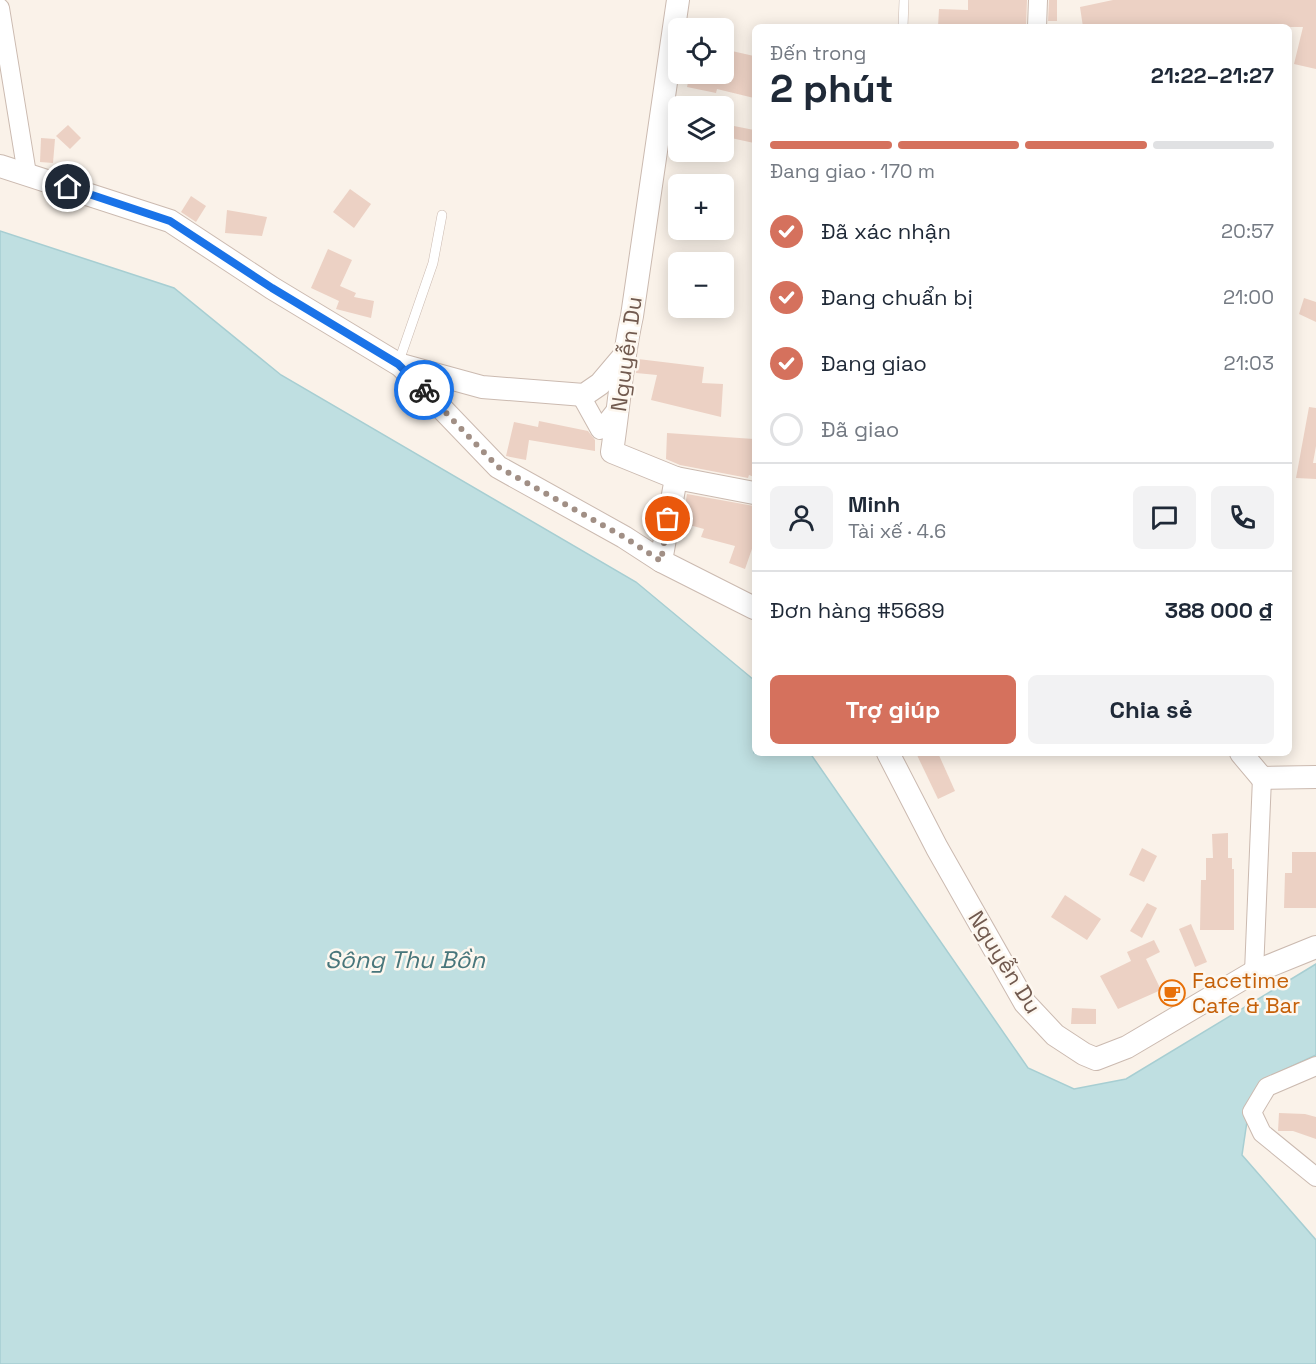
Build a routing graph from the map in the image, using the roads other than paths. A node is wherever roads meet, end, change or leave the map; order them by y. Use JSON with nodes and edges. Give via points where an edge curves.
{"nodes":[{"id":1,"x":678,"y":0,"type":"edge"},
{"id":2,"x":904,"y":0,"type":"edge"},
{"id":3,"x":1038,"y":0,"type":"edge"},
{"id":4,"x":0,"y":8,"type":"edge"},
{"id":5,"x":903,"y":24,"type":"edge"},
{"id":6,"x":1037,"y":24,"type":"edge"},
{"id":7,"x":0,"y":166,"type":"edge"},
{"id":8,"x":27,"y":174,"type":"junction"},
{"id":9,"x":442,"y":215,"type":"dead end"},
{"id":10,"x":622,"y":358,"type":"junction"},
{"id":11,"x":398,"y":364,"type":"junction"},
{"id":12,"x":580,"y":394,"type":"junction"},
{"id":13,"x":619,"y":406,"type":"junction"},
{"id":14,"x":676,"y":478,"type":"junction"},
{"id":15,"x":752,"y":493,"type":"edge"},
{"id":16,"x":661,"y":561,"type":"junction"},
{"id":17,"x":752,"y":607,"type":"edge"},
{"id":18,"x":890,"y":756,"type":"edge"},
{"id":19,"x":1244,"y":756,"type":"edge"},
{"id":20,"x":1316,"y":777,"type":"edge"},
{"id":21,"x":1262,"y":778,"type":"junction"},
{"id":22,"x":1316,"y":947,"type":"edge"},
{"id":23,"x":1254,"y":972,"type":"junction"},
{"id":24,"x":1316,"y":1066,"type":"edge"},
{"id":25,"x":1316,"y":1177,"type":"edge"}],
"edges":[{"from":1,"to":10,"type":"street","name":"Nguyễn Du","via":[[632,316]]},
{"from":2,"to":5,"type":"lane"},
{"from":3,"to":6,"type":"street"},
{"from":4,"to":8,"type":"street"},
{"from":7,"to":8,"type":"street"},
{"from":8,"to":11,"type":"street","via":[[170,221]]},
{"from":9,"to":11,"type":"lane","via":[[433,263]]},
{"from":10,"to":12,"type":"street","via":[[600,384]]},
{"from":10,"to":13,"type":"street","name":"Nguyễn Du"},
{"from":11,"to":12,"type":"street","via":[[482,387]]},
{"from":11,"to":16,"type":"street","via":[[498,467]]},
{"from":12,"to":13,"type":"street","via":[[600,430]]},
{"from":13,"to":14,"type":"street","name":"Nguyễn Du","via":[[612,452]]},
{"from":14,"to":15,"type":"street"},
{"from":14,"to":16,"type":"street"},
{"from":16,"to":17,"type":"street"},
{"from":18,"to":23,"type":"street","name":"Nguyễn Du","via":[[1025,1003],[1055,1035],[1084,1054],[1096,1059],[1127,1047]]},
{"from":19,"to":21,"type":"street"},
{"from":20,"to":21,"type":"street"},
{"from":21,"to":23,"type":"street"},
{"from":22,"to":23,"type":"street","name":"Nguyễn Du"},
{"from":24,"to":25,"type":"street","via":[[1267,1088],[1252,1112],[1262,1133]]}]}
